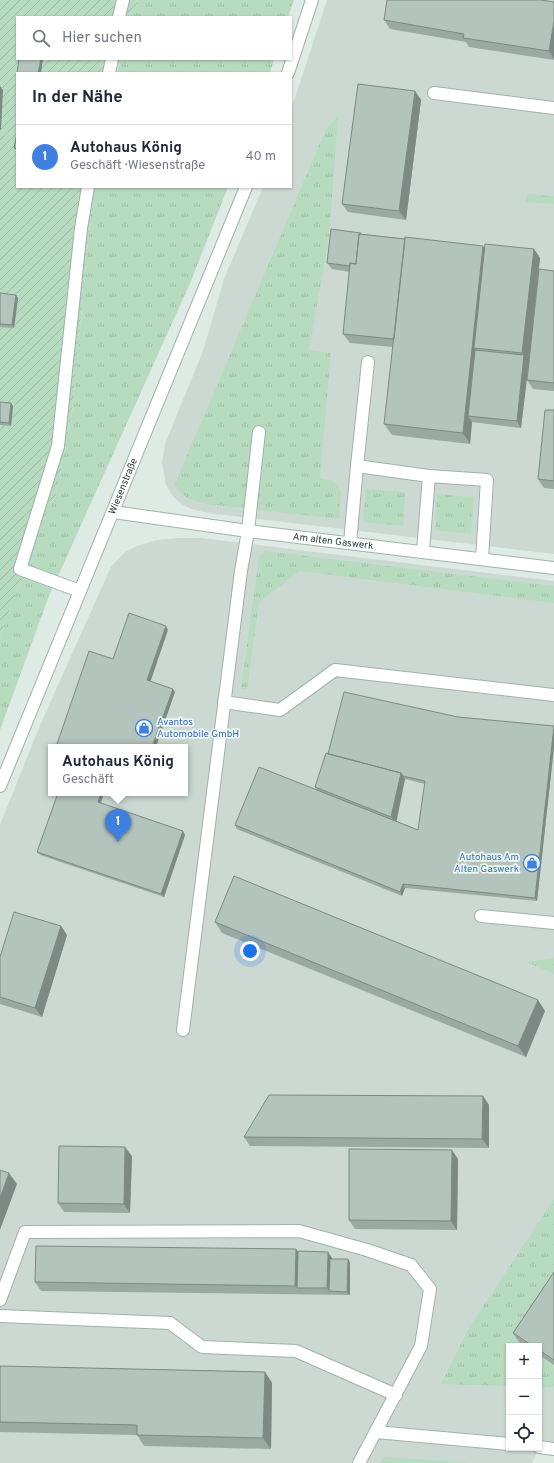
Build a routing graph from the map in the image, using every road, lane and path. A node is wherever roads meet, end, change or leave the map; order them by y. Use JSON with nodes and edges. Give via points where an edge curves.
{"nodes":[{"id":1,"x":123,"y":0,"type":"edge"},
{"id":2,"x":312,"y":0,"type":"edge"},
{"id":3,"x":119,"y":16,"type":"edge"},
{"id":4,"x":112,"y":60,"type":"edge"},
{"id":5,"x":109,"y":72,"type":"edge"},
{"id":6,"x":288,"y":72,"type":"edge"},
{"id":7,"x":434,"y":93,"type":"dead end"},
{"id":8,"x":554,"y":108,"type":"edge"},
{"id":9,"x":88,"y":188,"type":"edge"},
{"id":10,"x":246,"y":188,"type":"edge"},
{"id":11,"x":368,"y":362,"type":"dead end"},
{"id":12,"x":259,"y":432,"type":"dead end"},
{"id":13,"x":357,"y":466,"type":"junction"},
{"id":14,"x":429,"y":476,"type":"junction"},
{"id":15,"x":113,"y":512,"type":"junction"},
{"id":16,"x":248,"y":531,"type":"junction"},
{"id":17,"x":350,"y":543,"type":"junction"},
{"id":18,"x":423,"y":551,"type":"junction"},
{"id":19,"x":482,"y":558,"type":"junction"},
{"id":20,"x":554,"y":568,"type":"edge"},
{"id":21,"x":80,"y":591,"type":"junction"},
{"id":22,"x":554,"y":695,"type":"edge"},
{"id":23,"x":224,"y":702,"type":"junction"},
{"id":24,"x":0,"y":786,"type":"edge"},
{"id":25,"x":481,"y":916,"type":"dead end"},
{"id":26,"x":554,"y":923,"type":"edge"},
{"id":27,"x":183,"y":1030,"type":"dead end"},
{"id":28,"x":0,"y":1300,"type":"edge"},
{"id":29,"x":0,"y":1316,"type":"edge"},
{"id":30,"x":396,"y":1395,"type":"junction"},
{"id":31,"x":376,"y":1432,"type":"junction"},
{"id":32,"x":506,"y":1444,"type":"edge"},
{"id":33,"x":542,"y":1447,"type":"edge"},
{"id":34,"x":554,"y":1449,"type":"edge"},
{"id":35,"x":358,"y":1463,"type":"edge"}],
"edges":[{"from":1,"to":3,"type":"street"},
{"from":2,"to":6,"type":"street"},
{"from":4,"to":5,"type":"street"},
{"from":7,"to":8,"type":"street"},
{"from":9,"to":21,"type":"street","via":[[81,228],[58,446],[20,569]]},
{"from":10,"to":15,"type":"street","name":"Wiesenstraße"},
{"from":11,"to":13,"type":"street"},
{"from":12,"to":16,"type":"street"},
{"from":13,"to":14,"type":"street"},
{"from":13,"to":17,"type":"street"},
{"from":14,"to":18,"type":"street"},
{"from":14,"to":19,"type":"street","via":[[487,480]]},
{"from":15,"to":16,"type":"street","name":"Am alten Gaswerk"},
{"from":15,"to":21,"type":"street","name":"Wiesenstraße"},
{"from":16,"to":17,"type":"street","name":"Am alten Gaswerk"},
{"from":16,"to":23,"type":"street"},
{"from":17,"to":18,"type":"street","name":"Am alten Gaswerk"},
{"from":18,"to":19,"type":"street","name":"Am alten Gaswerk"},
{"from":19,"to":20,"type":"street","name":"Am alten Gaswerk"},
{"from":21,"to":24,"type":"street","name":"Wiesenstraße"},
{"from":22,"to":23,"type":"street","via":[[335,670],[280,710]]},
{"from":23,"to":27,"type":"street"},
{"from":25,"to":26,"type":"street"},
{"from":28,"to":30,"type":"street","via":[[25,1232],[299,1231],[411,1265],[430,1289],[421,1346]]},
{"from":29,"to":30,"type":"street","via":[[170,1323],[202,1347],[296,1351]]},
{"from":30,"to":31,"type":"street"},
{"from":31,"to":32,"type":"street"},
{"from":31,"to":35,"type":"street"},
{"from":33,"to":34,"type":"street"}]}
